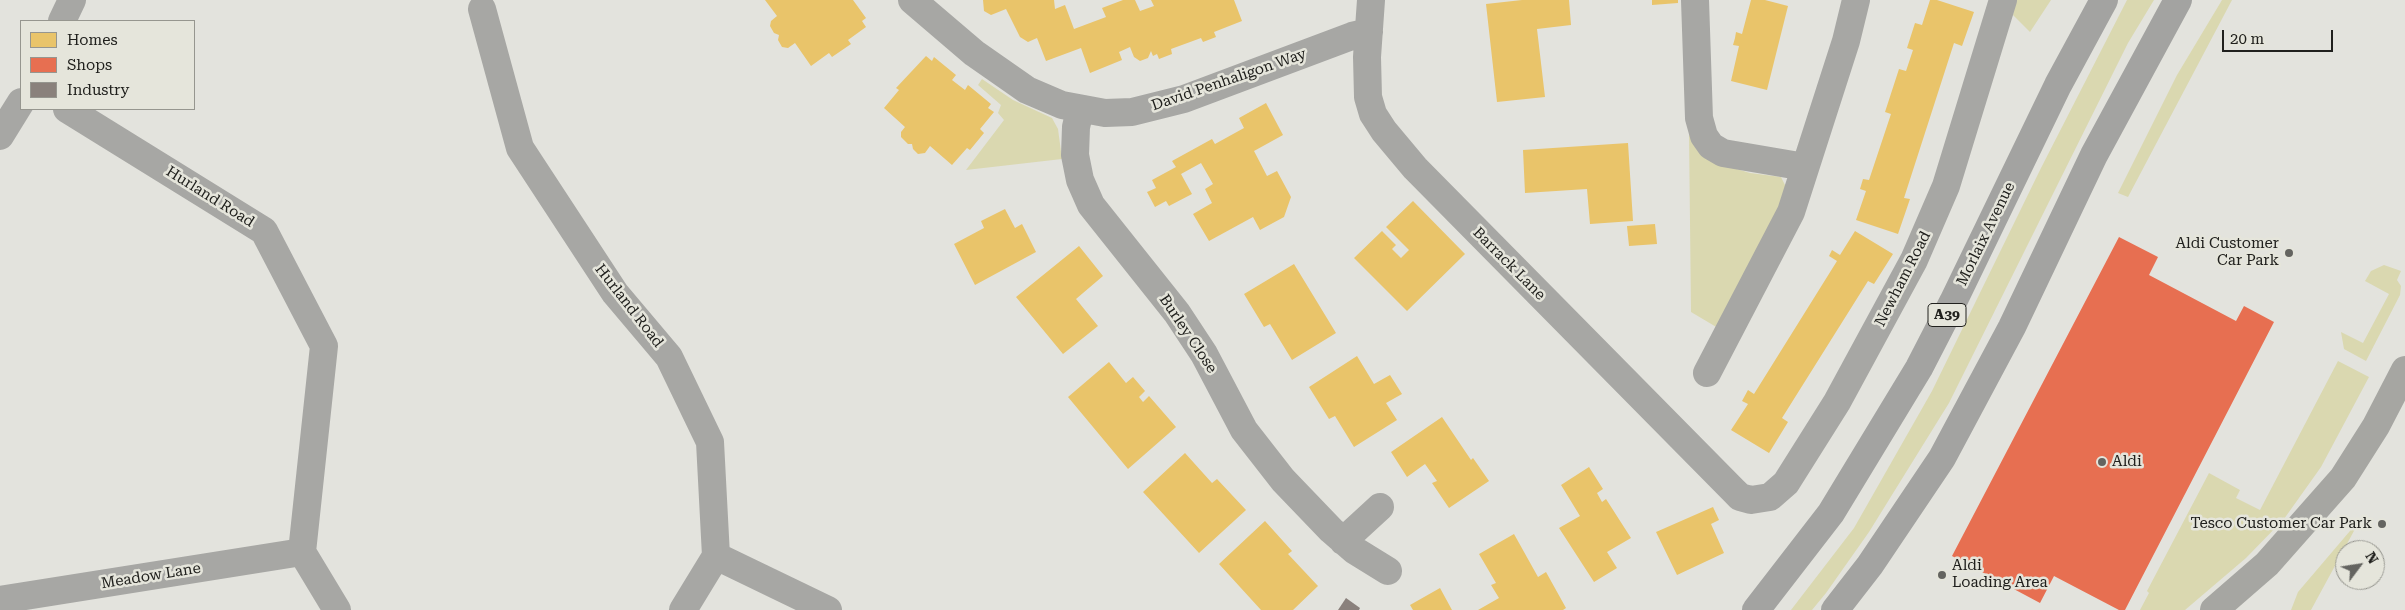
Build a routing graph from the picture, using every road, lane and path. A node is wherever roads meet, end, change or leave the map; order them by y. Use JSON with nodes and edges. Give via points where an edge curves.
{"nodes":[{"id":1,"x":72,"y":0,"type":"edge"},
{"id":2,"x":912,"y":0,"type":"edge"},
{"id":3,"x":1370,"y":0,"type":"edge"},
{"id":4,"x":1695,"y":0,"type":"edge"},
{"id":5,"x":1856,"y":0,"type":"edge"},
{"id":6,"x":2003,"y":0,"type":"edge"},
{"id":7,"x":2104,"y":0,"type":"edge"},
{"id":8,"x":2178,"y":0,"type":"edge"},
{"id":9,"x":482,"y":9,"type":"dead end"},
{"id":10,"x":62,"y":20,"type":"edge"},
{"id":11,"x":1369,"y":32,"type":"junction"},
{"id":12,"x":20,"y":104,"type":"edge"},
{"id":13,"x":69,"y":110,"type":"edge"},
{"id":14,"x":1080,"y":110,"type":"junction"},
{"id":15,"x":0,"y":136,"type":"edge"},
{"id":16,"x":1805,"y":167,"type":"junction"},
{"id":17,"x":2405,"y":370,"type":"edge"},
{"id":18,"x":1706,"y":373,"type":"dead end"},
{"id":19,"x":1733,"y":490,"type":"joint"},
{"id":20,"x":1380,"y":507,"type":"dead end"},
{"id":21,"x":1343,"y":541,"type":"junction"},
{"id":22,"x":302,"y":552,"type":"junction"},
{"id":23,"x":716,"y":556,"type":"junction"},
{"id":24,"x":1388,"y":571,"type":"dead end"},
{"id":25,"x":0,"y":600,"type":"edge"},
{"id":26,"x":337,"y":610,"type":"edge"},
{"id":27,"x":683,"y":610,"type":"edge"},
{"id":28,"x":828,"y":610,"type":"edge"},
{"id":29,"x":1756,"y":610,"type":"edge"},
{"id":30,"x":1835,"y":610,"type":"edge"},
{"id":31,"x":2214,"y":610,"type":"edge"}],
"edges":[{"from":1,"to":10,"type":"street"},
{"from":2,"to":14,"type":"street","name":"David Penhaligon Way","via":[[1011,81],[1046,99]]},
{"from":3,"to":11,"type":"street","name":"Barrack Lane"},
{"from":4,"to":16,"type":"street","via":[[1699,118],[1704,136],[1711,146],[1723,153]]},
{"from":5,"to":16,"type":"street"},
{"from":6,"to":19,"type":"street","name":"Newham Road","via":[[1946,186],[1928,231],[1863,356],[1811,446],[1779,490],[1770,497],[1751,500],[1740,497]]},
{"from":7,"to":29,"type":"highway","name":"Morlaix Avenue","number":"A39","via":[[2058,85],[1919,368],[1831,513]]},
{"from":8,"to":30,"type":"highway","via":[[2094,156],[2012,327],[1942,458],[1870,565]]},
{"from":9,"to":23,"type":"street","name":"Hurland Road","via":[[520,148],[615,293],[668,357],[710,442]]},
{"from":11,"to":14,"type":"street","name":"David Penhaligon Way","via":[[1158,106],[1132,112]]},
{"from":11,"to":19,"type":"street","name":"Barrack Lane","via":[[1368,98],[1384,132],[1415,168]]},
{"from":12,"to":15,"type":"street"},
{"from":13,"to":22,"type":"street","name":"Hurland Road","via":[[264,231],[324,346]]},
{"from":14,"to":21,"type":"street","name":"Burley Close","via":[[1075,155],[1080,180],[1091,205],[1177,313],[1204,354],[1251,440],[1306,507]]},
{"from":16,"to":18,"type":"street","via":[[1792,212]]},
{"from":17,"to":31,"type":"street","via":[[2376,426],[2343,478],[2267,564]]},
{"from":20,"to":21,"type":"street"},
{"from":21,"to":24,"type":"street","name":"Burley Close"},
{"from":22,"to":25,"type":"street","name":"Meadow Lane"},
{"from":22,"to":26,"type":"street"},
{"from":23,"to":27,"type":"street"},
{"from":23,"to":28,"type":"street"}]}
